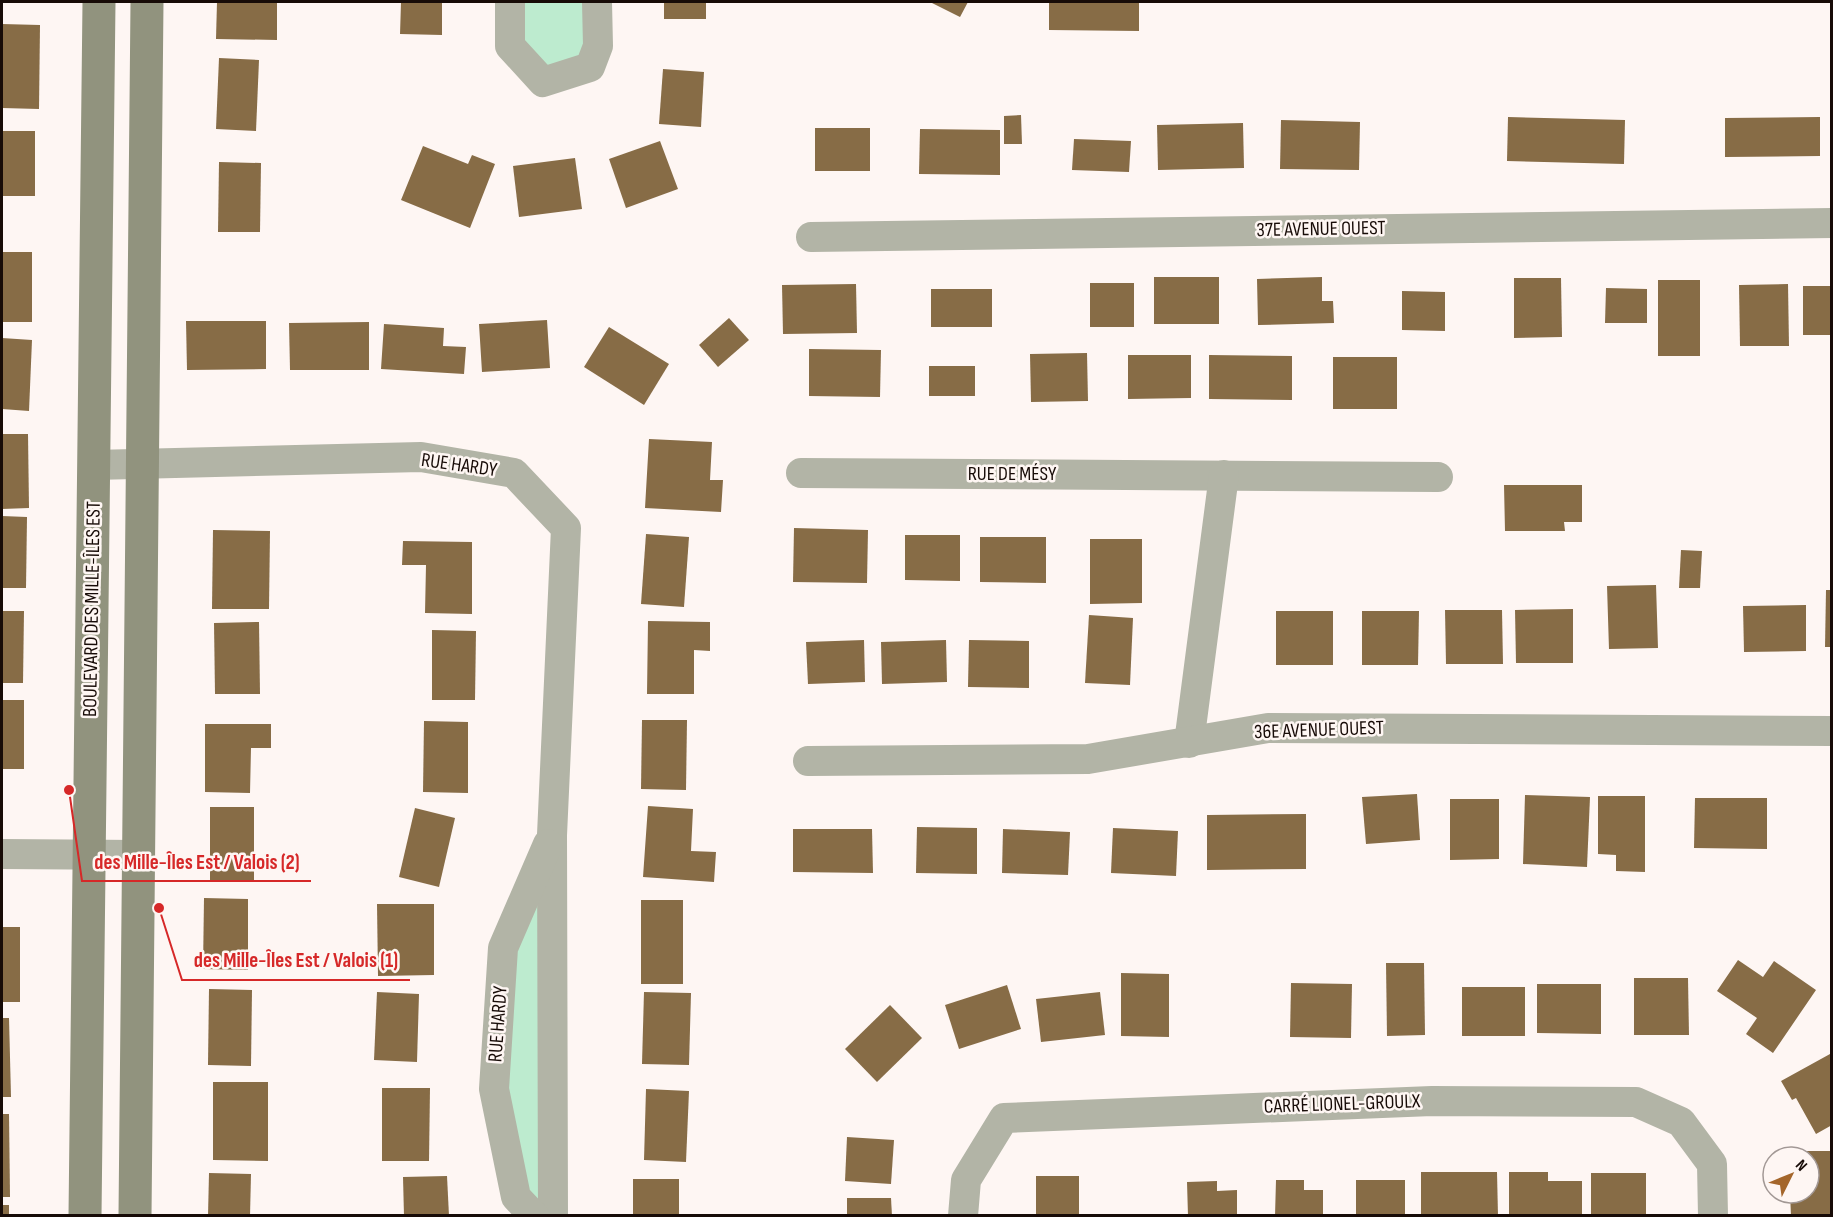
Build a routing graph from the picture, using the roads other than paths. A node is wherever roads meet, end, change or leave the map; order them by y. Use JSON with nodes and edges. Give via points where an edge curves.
{"nodes":[{"id":1,"x":99,"y":2,"type":"edge"},
{"id":2,"x":147,"y":2,"type":"edge"},
{"id":3,"x":510,"y":2,"type":"edge"},
{"id":4,"x":597,"y":2,"type":"edge"},
{"id":5,"x":1832,"y":223,"type":"edge"},
{"id":6,"x":811,"y":237,"type":"dead end"},
{"id":7,"x":94,"y":465,"type":"junction"},
{"id":8,"x":143,"y":465,"type":"junction"},
{"id":9,"x":801,"y":473,"type":"dead end"},
{"id":10,"x":1224,"y":475,"type":"junction"},
{"id":11,"x":1438,"y":477,"type":"dead end"},
{"id":12,"x":1832,"y":731,"type":"edge"},
{"id":13,"x":1189,"y":743,"type":"junction"},
{"id":14,"x":808,"y":761,"type":"dead end"},
{"id":15,"x":552,"y":835,"type":"junction"},
{"id":16,"x":2,"y":854,"type":"edge"},
{"id":17,"x":90,"y":854,"type":"junction"},
{"id":18,"x":138,"y":855,"type":"junction"},
{"id":19,"x":86,"y":1215,"type":"edge"},
{"id":20,"x":135,"y":1215,"type":"edge"},
{"id":21,"x":534,"y":1215,"type":"edge"},
{"id":22,"x":553,"y":1215,"type":"edge"},
{"id":23,"x":963,"y":1215,"type":"edge"},
{"id":24,"x":1713,"y":1215,"type":"edge"}],
"edges":[{"from":1,"to":7,"type":"street","name":"BOULEVARD DES MILLE-ÎLES EST"},
{"from":2,"to":8,"type":"street"},
{"from":3,"to":4,"type":"street","via":[[510,46],[543,82],[590,67],[598,46]]},
{"from":5,"to":6,"type":"street","name":"37E AVENUE OUEST"},
{"from":7,"to":8,"type":"street","name":"RUE HARDY"},
{"from":7,"to":17,"type":"street","name":"BOULEVARD DES MILLE-ÎLES EST"},
{"from":8,"to":15,"type":"street","name":"RUE HARDY","via":[[421,457],[514,473],[566,528]]},
{"from":8,"to":18,"type":"street"},
{"from":9,"to":10,"type":"street","name":"RUE DE MÉSY"},
{"from":10,"to":11,"type":"street","name":"RUE DE MÉSY"},
{"from":10,"to":13,"type":"street"},
{"from":12,"to":13,"type":"street","name":"36E AVENUE OUEST","via":[[1268,728]]},
{"from":13,"to":14,"type":"street","name":"36E AVENUE OUEST","via":[[1088,759]]},
{"from":15,"to":21,"type":"street","name":"RUE HARDY","via":[[502,948],[494,1089],[516,1197]]},
{"from":15,"to":22,"type":"street","name":"RUE HARDY"},
{"from":16,"to":17,"type":"street"},
{"from":17,"to":18,"type":"street"},
{"from":17,"to":19,"type":"street","name":"BOULEVARD DES MILLE-ÎLES EST"},
{"from":18,"to":20,"type":"street"},
{"from":23,"to":24,"type":"street","name":"CARRÉ LIONEL-GROULX","via":[[966,1180],[1004,1118],[1432,1101],[1636,1102],[1681,1122],[1712,1164]]}]}
